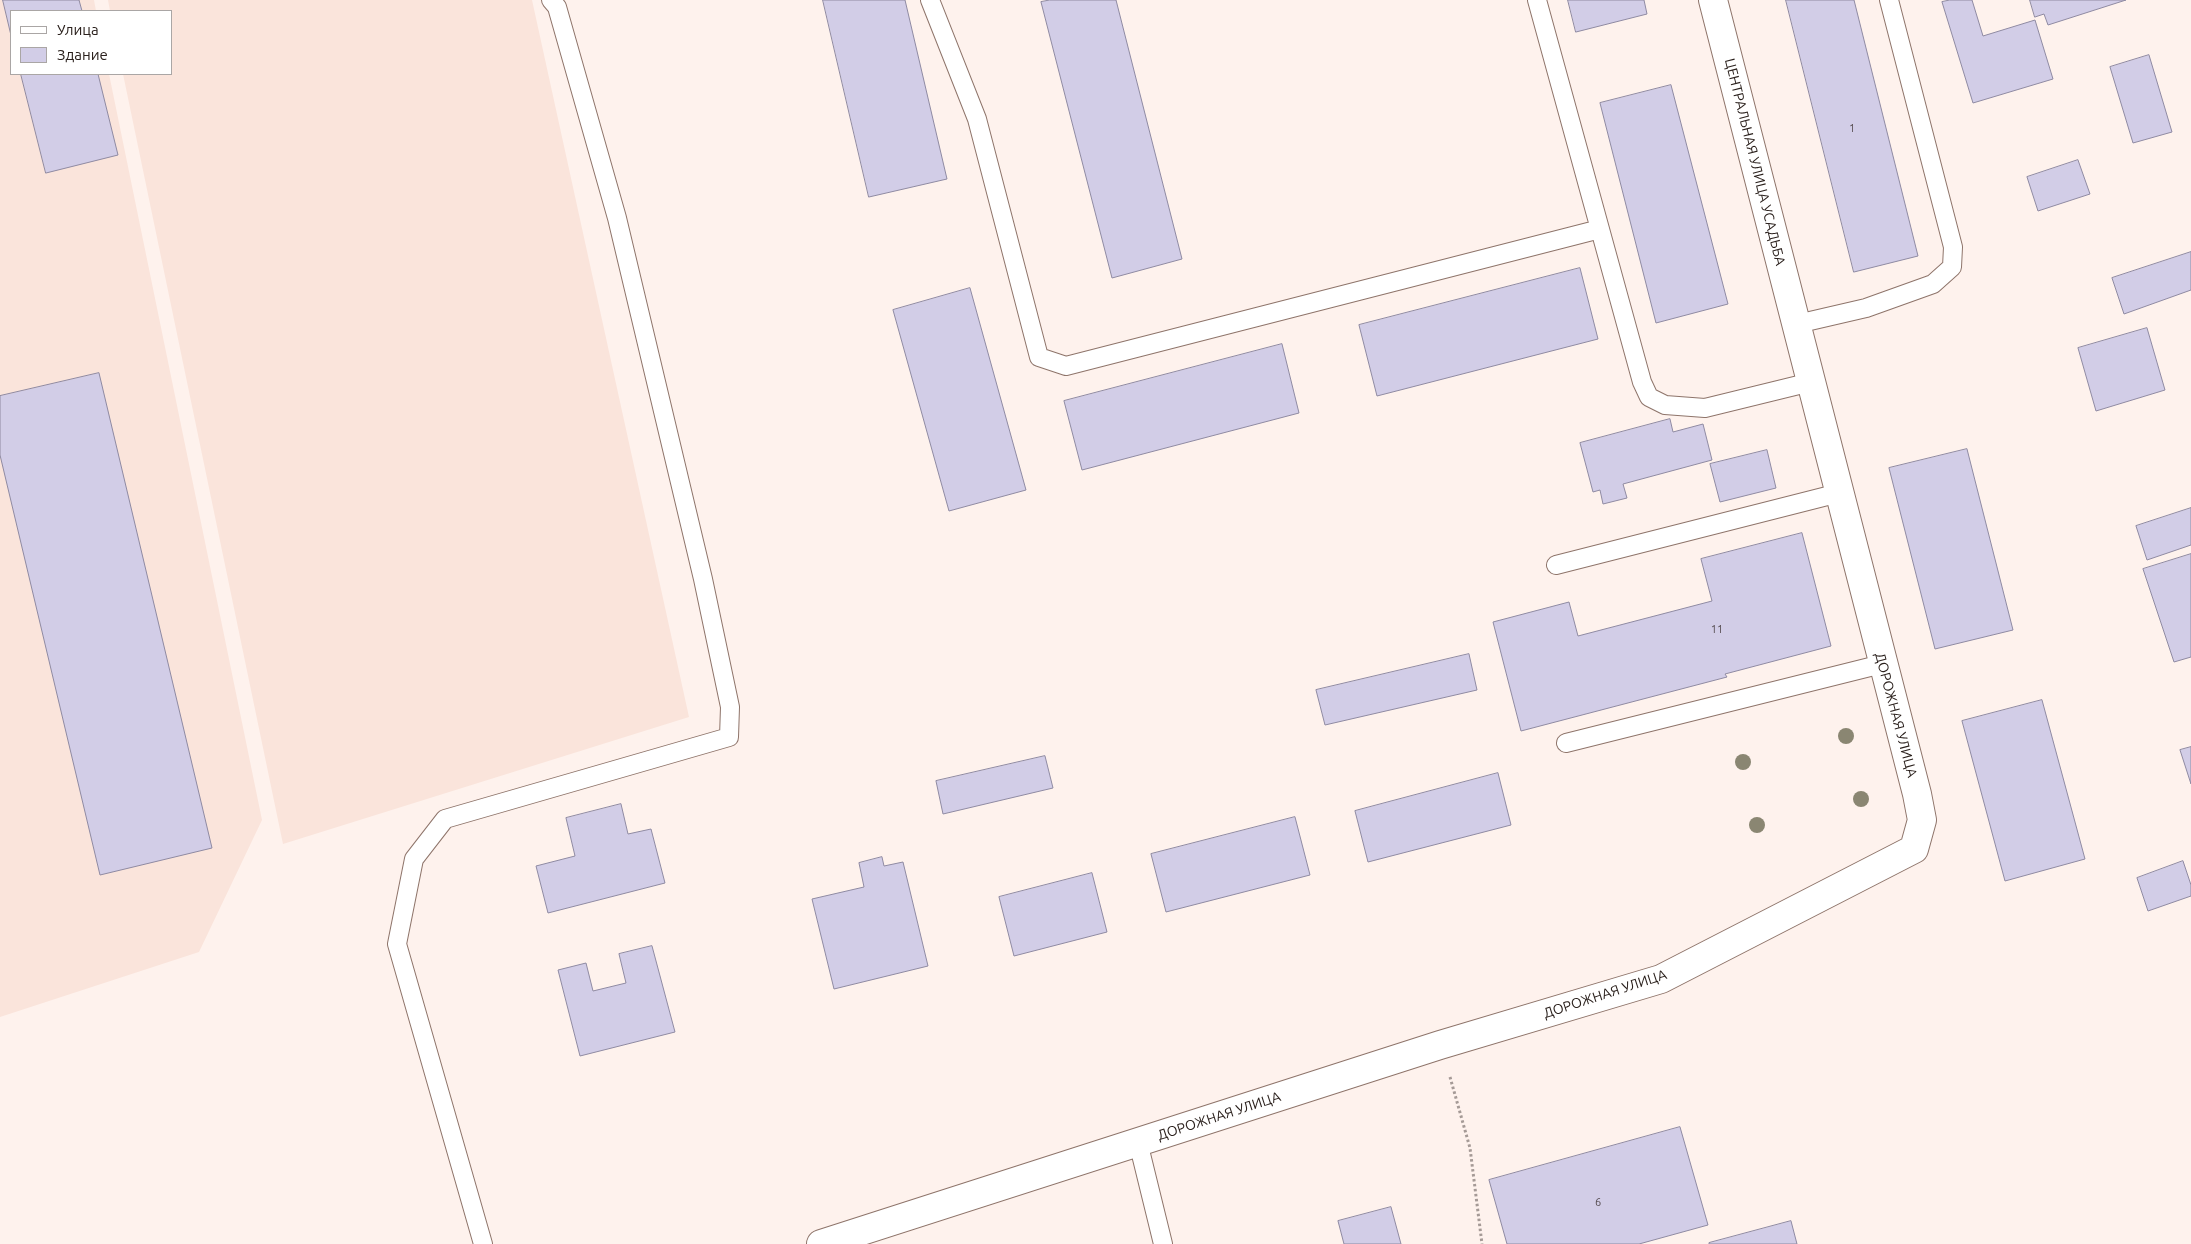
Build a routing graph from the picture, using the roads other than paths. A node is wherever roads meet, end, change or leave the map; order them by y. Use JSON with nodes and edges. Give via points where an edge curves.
{"nodes":[{"id":1,"x":551,"y":0,"type":"edge"},
{"id":2,"x":930,"y":0,"type":"edge"},
{"id":3,"x":1537,"y":0,"type":"edge"},
{"id":4,"x":1713,"y":0,"type":"edge"},
{"id":5,"x":1889,"y":0,"type":"edge"},
{"id":6,"x":1600,"y":228,"type":"junction"},
{"id":7,"x":1797,"y":324,"type":"junction"},
{"id":8,"x":1811,"y":382,"type":"junction"},
{"id":9,"x":1839,"y":493,"type":"junction"},
{"id":10,"x":1556,"y":565,"type":"dead end"},
{"id":11,"x":1882,"y":664,"type":"junction"},
{"id":12,"x":1566,"y":743,"type":"dead end"},
{"id":13,"x":1138,"y":1142,"type":"junction"},
{"id":14,"x":483,"y":1244,"type":"edge"},
{"id":15,"x":821,"y":1244,"type":"edge"},
{"id":16,"x":1163,"y":1244,"type":"edge"}],
"edges":[{"from":1,"to":14,"type":"lane","via":[[617,218],[705,588],[730,707],[729,737],[445,819],[414,859],[397,944]]},
{"from":2,"to":6,"type":"lane","via":[[976,119],[1039,357],[1066,366]]},
{"from":3,"to":6,"type":"lane"},
{"from":4,"to":7,"type":"street","name":"ЦЕНТРАЛЬНАЯ УЛИЦА УСАДЬБА"},
{"from":5,"to":7,"type":"lane","via":[[1949,229],[1953,247],[1952,267],[1933,284],[1866,308]]},
{"from":6,"to":8,"type":"lane","via":[[1642,382],[1649,397],[1665,405],[1705,408]]},
{"from":7,"to":8,"type":"street","name":"ДОРОЖНАЯ УЛИЦА"},
{"from":8,"to":9,"type":"street","name":"ДОРОЖНАЯ УЛИЦА"},
{"from":9,"to":10,"type":"lane"},
{"from":9,"to":11,"type":"street","name":"ДОРОЖНАЯ УЛИЦА"},
{"from":11,"to":12,"type":"lane"},
{"from":11,"to":13,"type":"street","name":"ДОРОЖНАЯ УЛИЦА","via":[[1922,820],[1914,849],[1661,979],[1440,1045]]},
{"from":13,"to":15,"type":"street","name":"ДОРОЖНАЯ УЛИЦА"},
{"from":13,"to":16,"type":"lane"}]}
